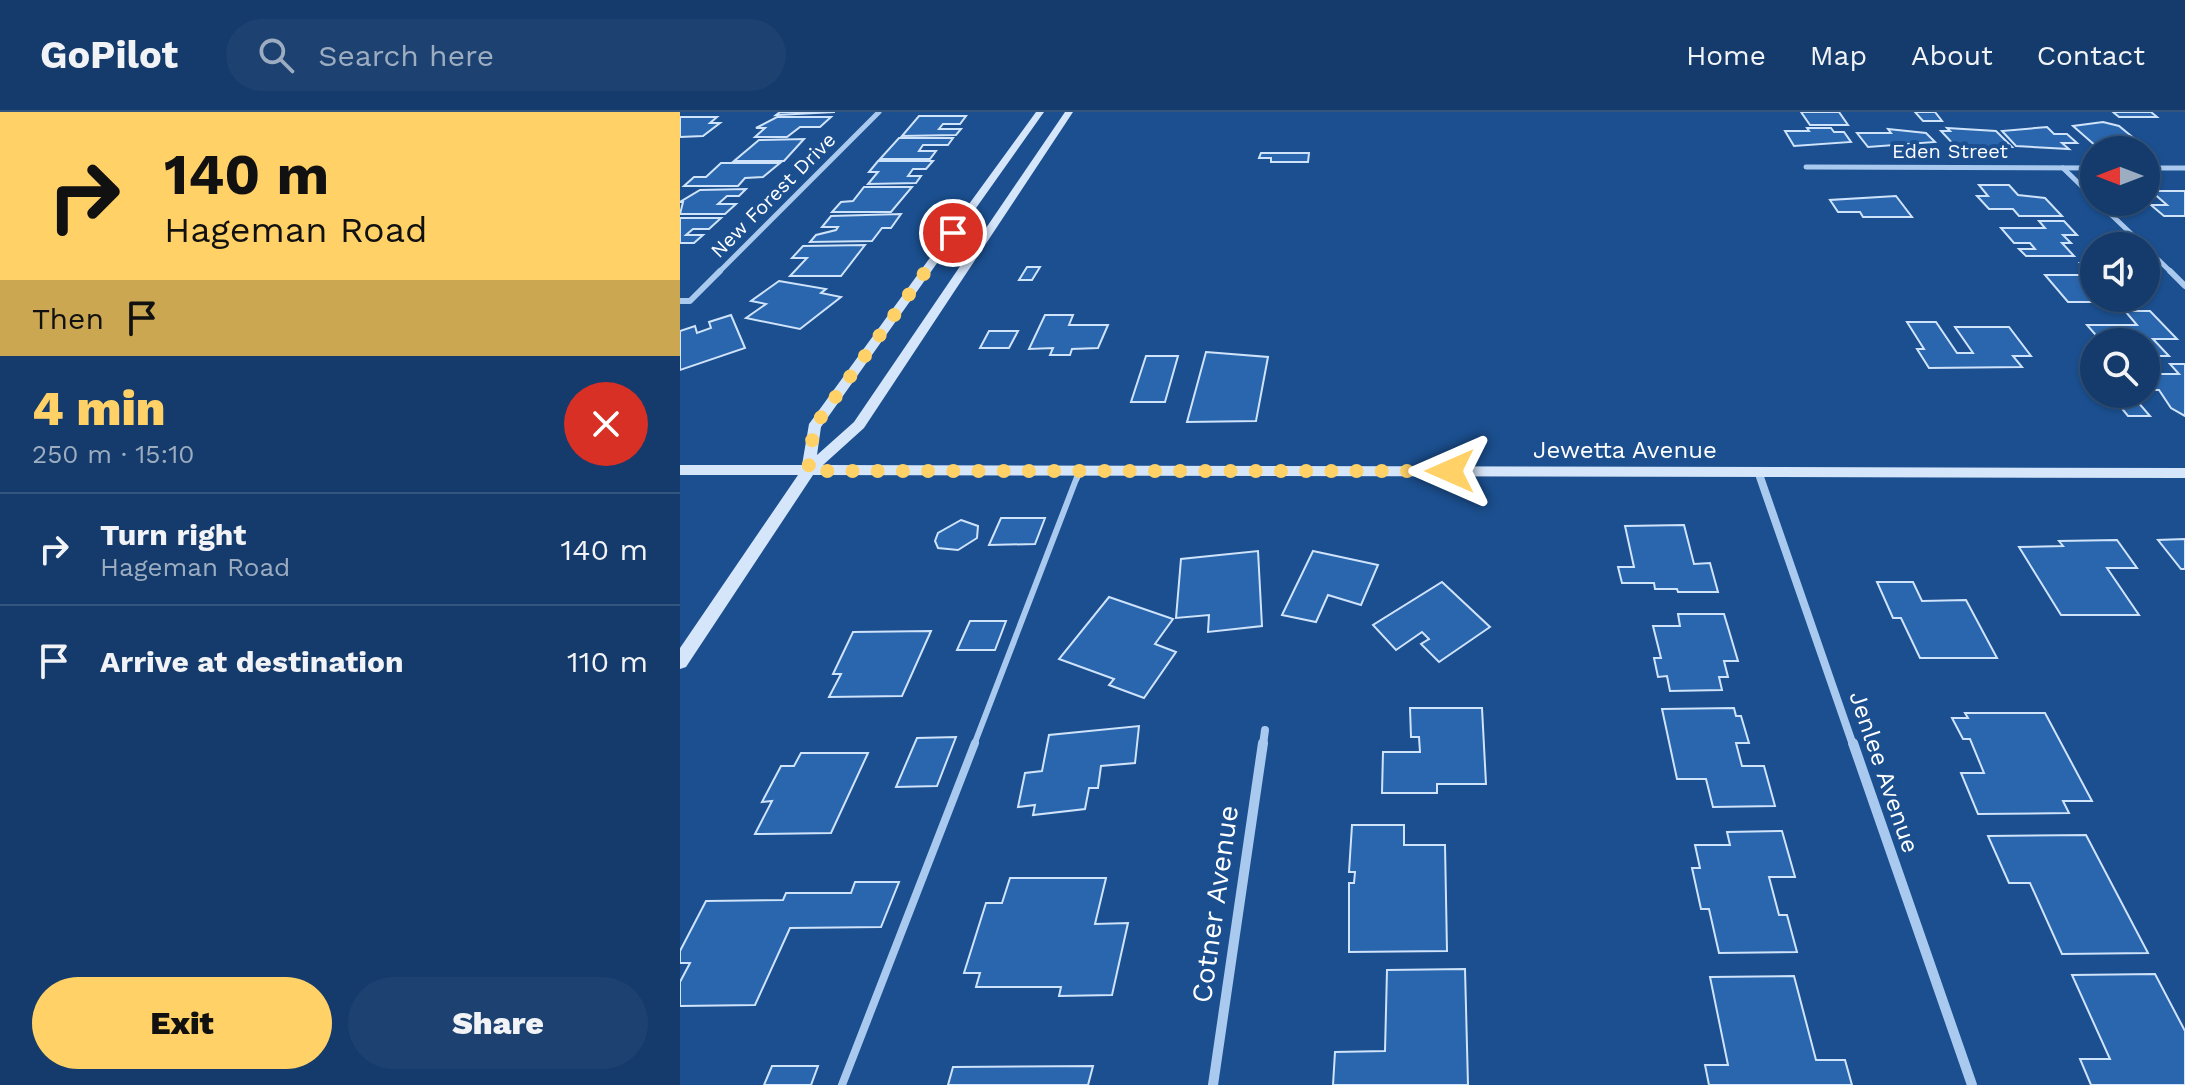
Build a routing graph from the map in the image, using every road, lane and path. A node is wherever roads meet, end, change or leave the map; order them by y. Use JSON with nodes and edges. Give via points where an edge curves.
{"nodes":[{"id":1,"x":879,"y":112,"type":"edge"},
{"id":2,"x":1040,"y":112,"type":"edge"},
{"id":3,"x":1069,"y":112,"type":"edge"},
{"id":4,"x":1806,"y":167,"type":"dead end"},
{"id":5,"x":2062,"y":167,"type":"junction"},
{"id":6,"x":2080,"y":168,"type":"edge"},
{"id":7,"x":2160,"y":168,"type":"edge"},
{"id":8,"x":2185,"y":168,"type":"edge"},
{"id":9,"x":2080,"y":184,"type":"edge"},
{"id":10,"x":2113,"y":216,"type":"edge"},
{"id":11,"x":2129,"y":232,"type":"edge"},
{"id":12,"x":2160,"y":262,"type":"edge"},
{"id":13,"x":2185,"y":286,"type":"edge"},
{"id":14,"x":680,"y":301,"type":"edge"},
{"id":15,"x":680,"y":470,"type":"edge"},
{"id":16,"x":808,"y":471,"type":"junction"},
{"id":17,"x":1080,"y":471,"type":"junction"},
{"id":18,"x":1758,"y":472,"type":"junction"},
{"id":19,"x":2185,"y":473,"type":"edge"},
{"id":20,"x":680,"y":662,"type":"edge"},
{"id":21,"x":1265,"y":730,"type":"dead end"},
{"id":22,"x":842,"y":1085,"type":"edge"},
{"id":23,"x":1213,"y":1085,"type":"edge"},
{"id":24,"x":1972,"y":1085,"type":"edge"}],
"edges":[{"from":1,"to":14,"type":"street","name":"New Forest Drive","via":[[690,301]]},
{"from":2,"to":16,"type":"main road","via":[[814,427]]},
{"from":3,"to":16,"type":"main road","via":[[859,425]]},
{"from":4,"to":5,"type":"street","name":"Eden Street"},
{"from":5,"to":6,"type":"street","name":"Eden Street"},
{"from":5,"to":9,"type":"street"},
{"from":7,"to":8,"type":"street"},
{"from":10,"to":11,"type":"street"},
{"from":12,"to":13,"type":"street"},
{"from":15,"to":16,"type":"main road","name":"Jewetta Avenue"},
{"from":16,"to":17,"type":"main road","name":"Jewetta Avenue"},
{"from":16,"to":20,"type":"main road"},
{"from":17,"to":18,"type":"main road","name":"Jewetta Avenue"},
{"from":17,"to":22,"type":"lane"},
{"from":18,"to":19,"type":"main road","name":"Jewetta Avenue"},
{"from":18,"to":24,"type":"street","name":"Jenlee Avenue"},
{"from":21,"to":23,"type":"street","name":"Cotner Avenue"}]}
